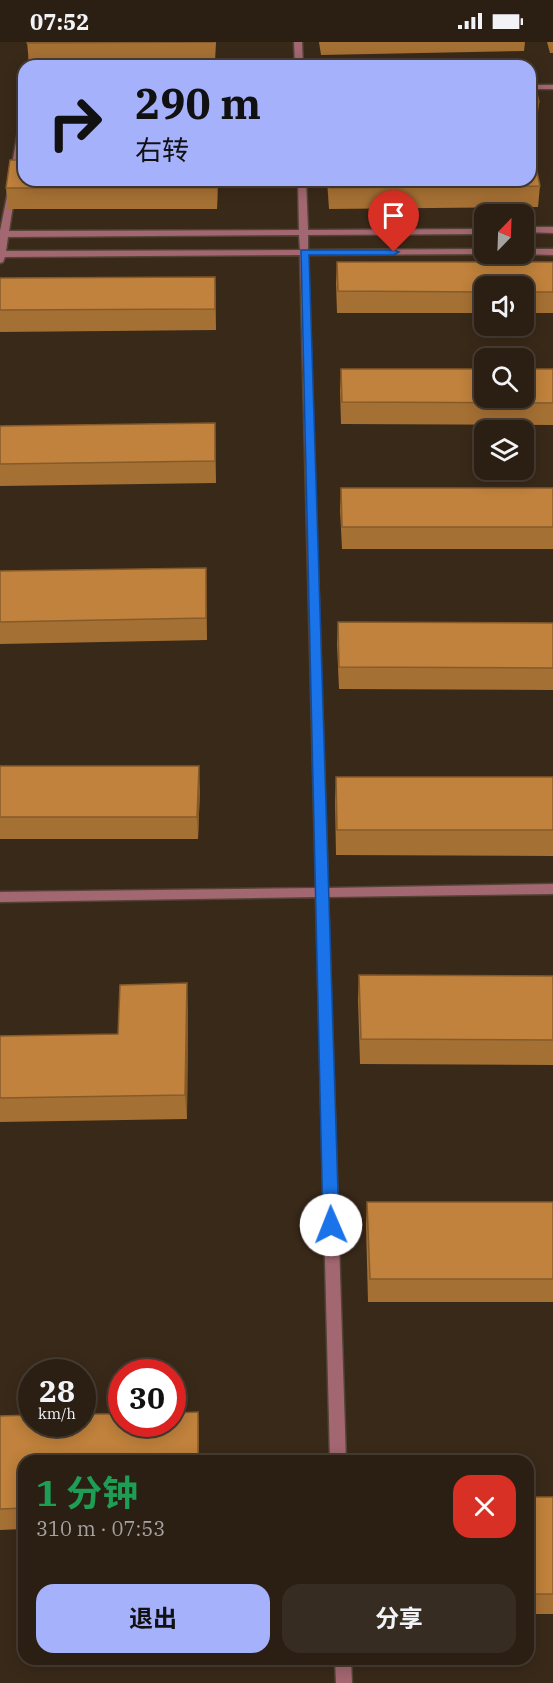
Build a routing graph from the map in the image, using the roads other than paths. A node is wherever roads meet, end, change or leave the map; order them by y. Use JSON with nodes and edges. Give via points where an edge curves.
{"nodes":[{"id":1,"x":36,"y":42,"type":"edge"},
{"id":2,"x":298,"y":42,"type":"edge"},
{"id":3,"x":33,"y":60,"type":"edge"},
{"id":4,"x":299,"y":60,"type":"edge"},
{"id":5,"x":536,"y":87,"type":"edge"},
{"id":6,"x":553,"y":87,"type":"edge"},
{"id":7,"x":18,"y":148,"type":"edge"},
{"id":8,"x":302,"y":186,"type":"edge"},
{"id":9,"x":534,"y":230,"type":"edge"},
{"id":10,"x":553,"y":230,"type":"edge"},
{"id":11,"x":474,"y":231,"type":"edge"},
{"id":12,"x":304,"y":232,"type":"junction"},
{"id":13,"x":2,"y":234,"type":"edge"},
{"id":14,"x":304,"y":252,"type":"junction"},
{"id":15,"x":474,"y":252,"type":"edge"},
{"id":16,"x":534,"y":252,"type":"edge"},
{"id":17,"x":553,"y":252,"type":"edge"},
{"id":18,"x":0,"y":256,"type":"edge"},
{"id":19,"x":553,"y":889,"type":"edge"},
{"id":20,"x":322,"y":894,"type":"junction"},
{"id":21,"x":0,"y":897,"type":"edge"},
{"id":22,"x":338,"y":1455,"type":"edge"},
{"id":23,"x":343,"y":1665,"type":"edge"},
{"id":24,"x":344,"y":1683,"type":"edge"}],
"edges":[{"from":1,"to":3,"type":"street"},
{"from":2,"to":4,"type":"street"},
{"from":5,"to":6,"type":"street"},
{"from":7,"to":13,"type":"street"},
{"from":8,"to":12,"type":"street"},
{"from":9,"to":10,"type":"street"},
{"from":11,"to":12,"type":"street"},
{"from":12,"to":13,"type":"street"},
{"from":12,"to":14,"type":"street"},
{"from":13,"to":18,"type":"street"},
{"from":14,"to":15,"type":"street"},
{"from":14,"to":18,"type":"street"},
{"from":14,"to":20,"type":"street"},
{"from":16,"to":17,"type":"street"},
{"from":19,"to":20,"type":"street"},
{"from":20,"to":21,"type":"street"},
{"from":20,"to":22,"type":"street"},
{"from":23,"to":24,"type":"street"}]}
